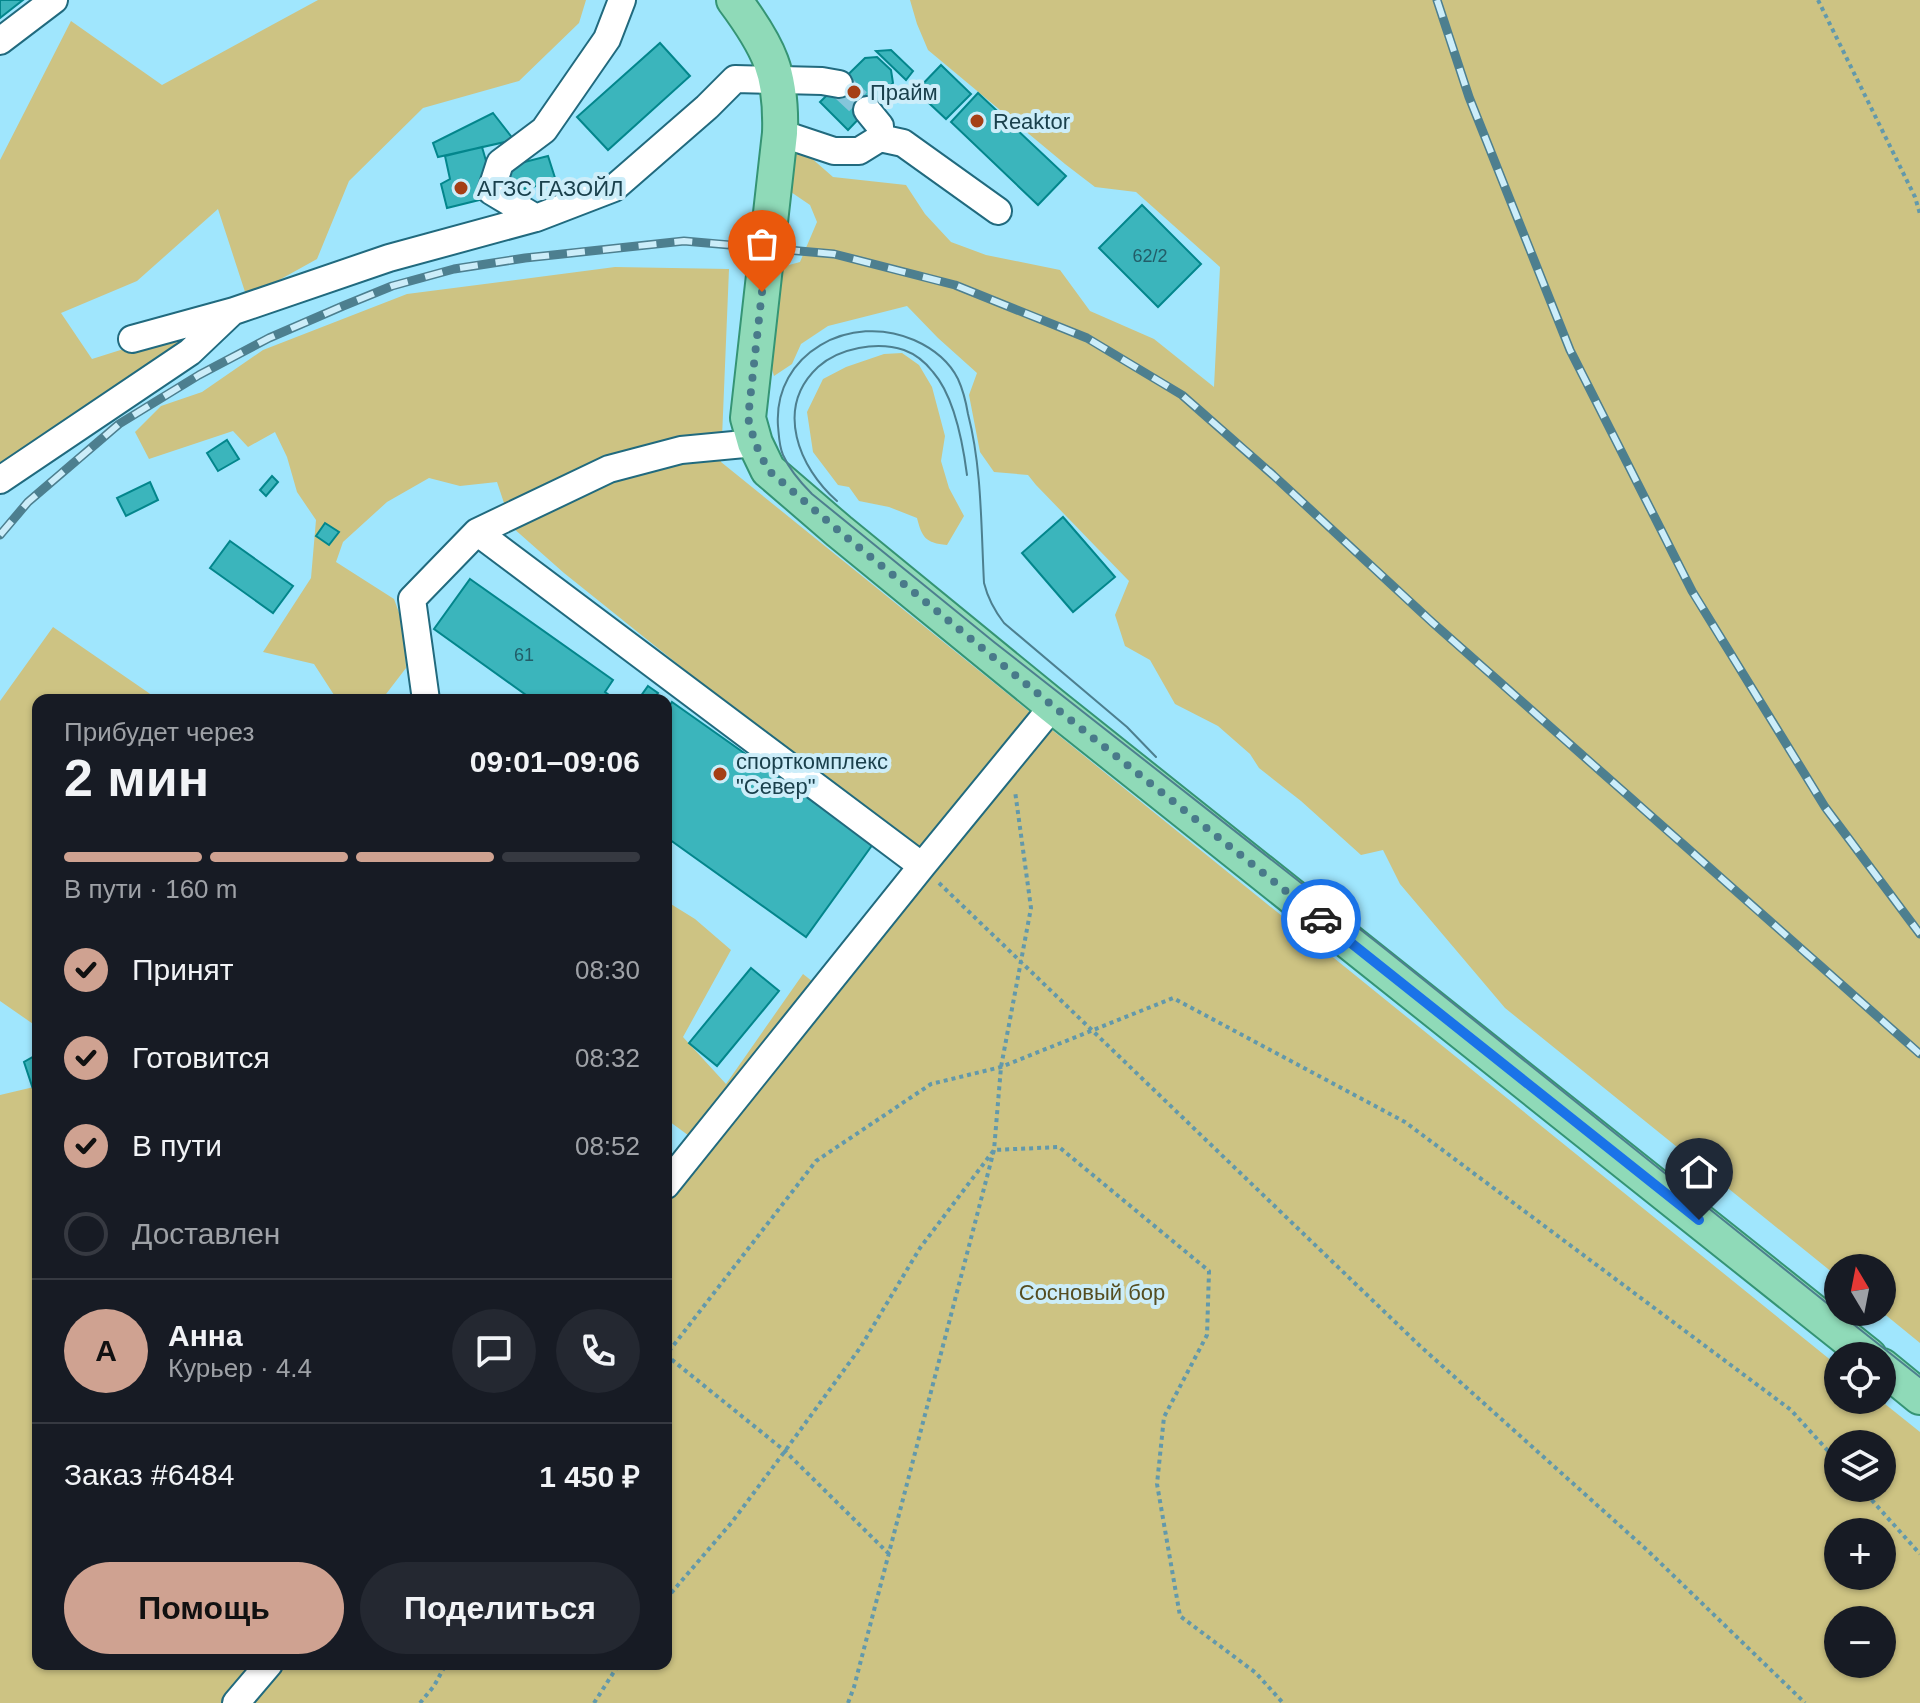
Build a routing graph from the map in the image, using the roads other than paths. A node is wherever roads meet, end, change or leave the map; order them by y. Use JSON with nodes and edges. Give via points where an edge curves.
{"nodes":[{"id":1,"x":54,"y":0,"type":"edge"},
{"id":2,"x":622,"y":0,"type":"edge"},
{"id":3,"x":734,"y":0,"type":"edge"},
{"id":4,"x":0,"y":41,"type":"edge"},
{"id":5,"x":778,"y":79,"type":"junction"},
{"id":6,"x":839,"y":84,"type":"tunnel mouth"},
{"id":7,"x":867,"y":110,"type":"tunnel mouth"},
{"id":8,"x":780,"y":133,"type":"junction"},
{"id":9,"x":880,"y":138,"type":"junction"},
{"id":10,"x":998,"y":211,"type":"dead end"},
{"id":11,"x":536,"y":218,"type":"junction"},
{"id":12,"x":234,"y":311,"type":"junction"},
{"id":13,"x":132,"y":339,"type":"dead end"},
{"id":14,"x":755,"y":443,"type":"junction"},
{"id":15,"x":0,"y":480,"type":"edge"},
{"id":16,"x":477,"y":532,"type":"junction"},
{"id":17,"x":425,"y":694,"type":"edge"},
{"id":18,"x":1053,"y":706,"type":"junction"},
{"id":19,"x":922,"y":866,"type":"junction"},
{"id":20,"x":672,"y":1178,"type":"edge"},
{"id":21,"x":1851,"y":1342,"type":"edge"},
{"id":22,"x":1896,"y":1377,"type":"edge"},
{"id":23,"x":1920,"y":1397,"type":"edge"},
{"id":24,"x":264,"y":1670,"type":"edge"},
{"id":25,"x":236,"y":1703,"type":"edge"}],
"edges":[{"from":1,"to":4,"type":"lane"},
{"from":2,"to":11,"type":"lane","via":[[607,39],[544,130],[500,163],[491,191]]},
{"from":3,"to":5,"type":"main road","via":[[766,48]]},
{"from":5,"to":6,"type":"lane"},
{"from":5,"to":8,"type":"main road"},
{"from":5,"to":11,"type":"lane","via":[[735,79],[614,188]]},
{"from":7,"to":9,"type":"lane","via":[[880,126]]},
{"from":8,"to":9,"type":"lane","via":[[834,151],[859,151]]},
{"from":8,"to":14,"type":"main road","via":[[750,393],[748,418]]},
{"from":9,"to":10,"type":"lane","via":[[903,143]]},
{"from":11,"to":12,"type":"lane","via":[[389,258]]},
{"from":12,"to":13,"type":"lane"},
{"from":12,"to":15,"type":"lane","via":[[190,352]]},
{"from":14,"to":16,"type":"lane","via":[[681,450],[609,469]]},
{"from":14,"to":18,"type":"main road","via":[[768,470]]},
{"from":16,"to":17,"type":"lane","via":[[412,599]]},
{"from":16,"to":19,"type":"lane"},
{"from":18,"to":19,"type":"lane"},
{"from":18,"to":21,"type":"main road"},
{"from":19,"to":20,"type":"lane"},
{"from":22,"to":23,"type":"main road"},
{"from":24,"to":25,"type":"lane"}]}
